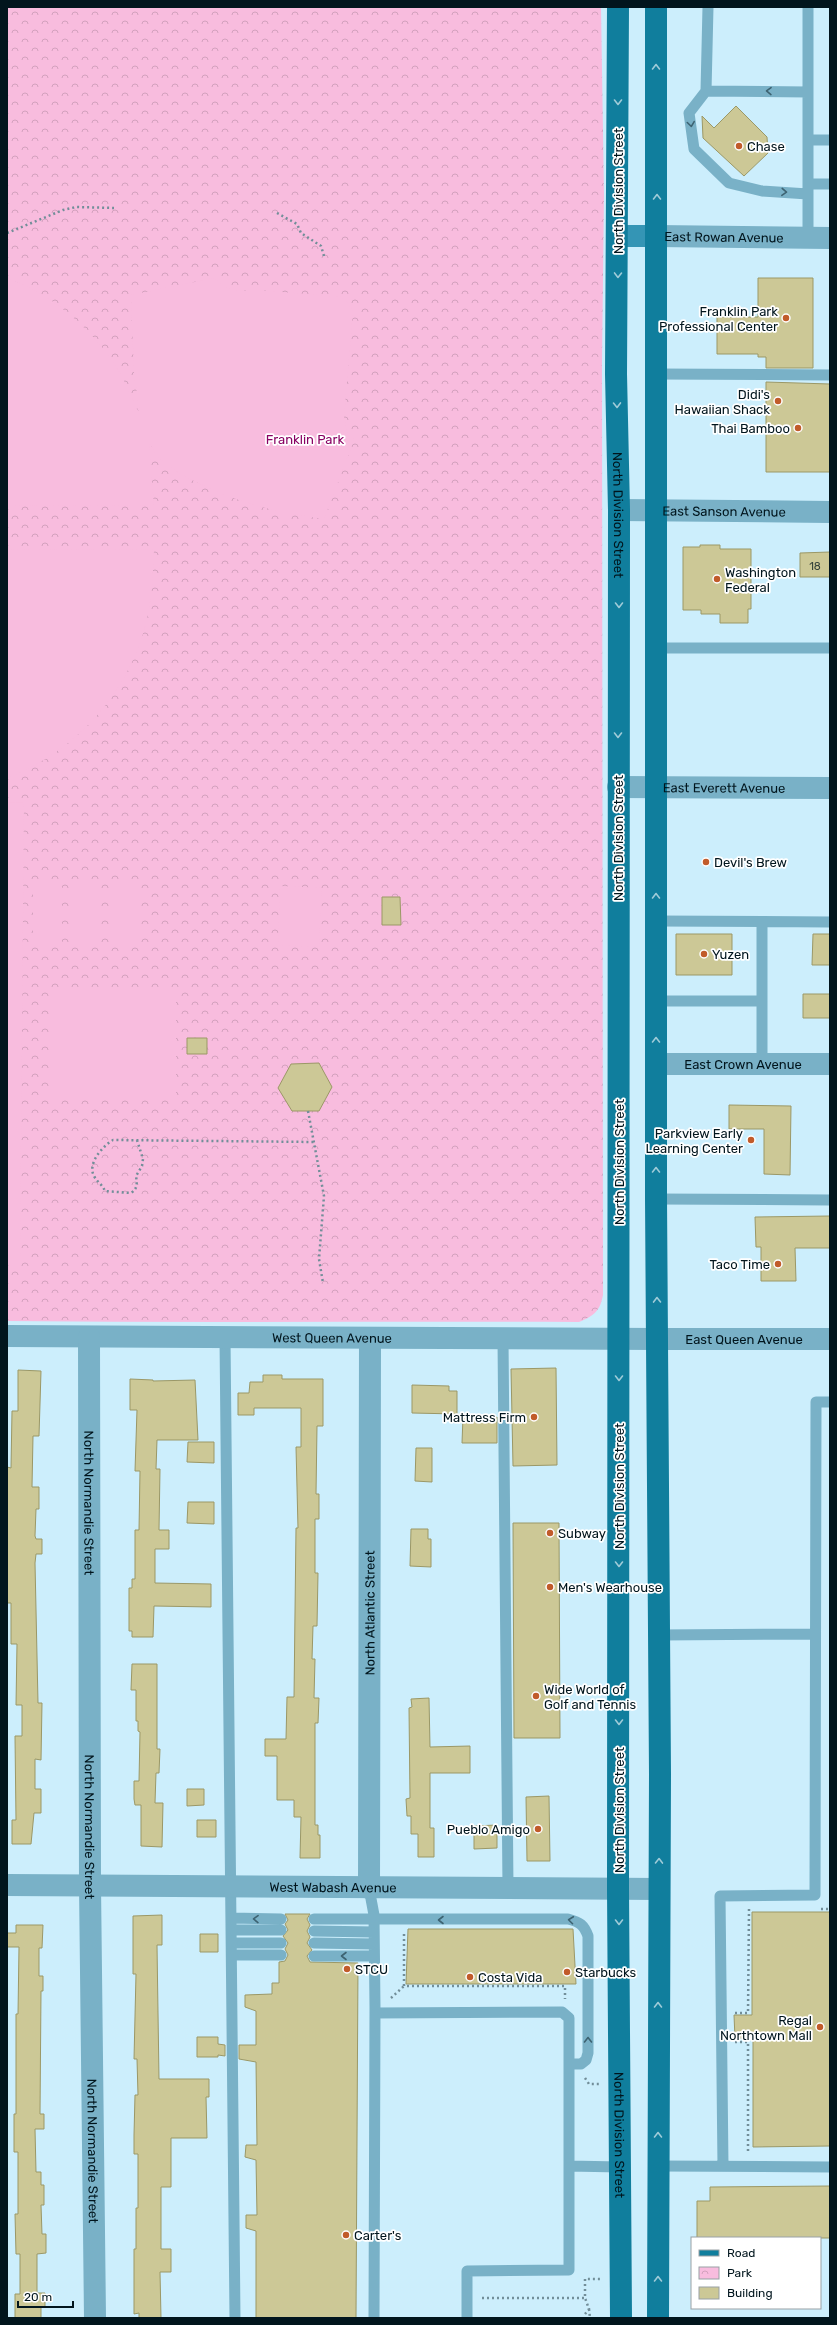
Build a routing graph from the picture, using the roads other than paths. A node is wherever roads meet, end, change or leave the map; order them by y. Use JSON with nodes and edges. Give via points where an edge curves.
{"nodes":[{"id":1,"x":618,"y":7,"type":"edge"},
{"id":2,"x":656,"y":7,"type":"edge"},
{"id":3,"x":708,"y":7,"type":"edge"},
{"id":4,"x":808,"y":7,"type":"edge"},
{"id":5,"x":706,"y":91,"type":"junction"},
{"id":6,"x":808,"y":92,"type":"junction"},
{"id":7,"x":808,"y":140,"type":"junction"},
{"id":8,"x":830,"y":140,"type":"edge"},
{"id":9,"x":830,"y":184,"type":"edge"},
{"id":10,"x":808,"y":189,"type":"junction"},
{"id":11,"x":618,"y":236,"type":"junction"},
{"id":12,"x":656,"y":236,"type":"junction"},
{"id":13,"x":808,"y":238,"type":"junction"},
{"id":14,"x":830,"y":238,"type":"edge"},
{"id":15,"x":656,"y":374,"type":"junction"},
{"id":16,"x":830,"y":375,"type":"edge"},
{"id":17,"x":619,"y":510,"type":"junction"},
{"id":18,"x":656,"y":511,"type":"junction"},
{"id":19,"x":830,"y":512,"type":"edge"},
{"id":20,"x":656,"y":648,"type":"junction"},
{"id":21,"x":830,"y":648,"type":"edge"},
{"id":22,"x":618,"y":787,"type":"junction"},
{"id":23,"x":656,"y":788,"type":"junction"},
{"id":24,"x":830,"y":788,"type":"edge"},
{"id":25,"x":656,"y":921,"type":"junction"},
{"id":26,"x":762,"y":922,"type":"junction"},
{"id":27,"x":830,"y":922,"type":"edge"},
{"id":28,"x":656,"y":1001,"type":"junction"},
{"id":29,"x":762,"y":1001,"type":"junction"},
{"id":30,"x":656,"y":1064,"type":"junction"},
{"id":31,"x":762,"y":1064,"type":"junction"},
{"id":32,"x":830,"y":1064,"type":"edge"},
{"id":33,"x":656,"y":1199,"type":"junction"},
{"id":34,"x":830,"y":1200,"type":"edge"},
{"id":35,"x":7,"y":1336,"type":"edge"},
{"id":36,"x":89,"y":1337,"type":"junction"},
{"id":37,"x":225,"y":1338,"type":"junction"},
{"id":38,"x":370,"y":1339,"type":"junction"},
{"id":39,"x":503,"y":1339,"type":"junction"},
{"id":40,"x":619,"y":1339,"type":"junction"},
{"id":41,"x":657,"y":1339,"type":"junction"},
{"id":42,"x":830,"y":1339,"type":"edge"},
{"id":43,"x":830,"y":1402,"type":"edge"},
{"id":44,"x":815,"y":1634,"type":"junction"},
{"id":45,"x":659,"y":1635,"type":"junction"},
{"id":46,"x":7,"y":1885,"type":"edge"},
{"id":47,"x":90,"y":1885,"type":"junction"},
{"id":48,"x":232,"y":1886,"type":"junction"},
{"id":49,"x":369,"y":1888,"type":"junction"},
{"id":50,"x":508,"y":1888,"type":"junction"},
{"id":51,"x":618,"y":1889,"type":"junction"},
{"id":52,"x":659,"y":1889,"type":"junction"},
{"id":53,"x":314,"y":1919,"type":"dead end"},
{"id":54,"x":374,"y":1920,"type":"junction"},
{"id":55,"x":232,"y":1924,"type":"junction"},
{"id":56,"x":281,"y":1925,"type":"dead end"},
{"id":57,"x":314,"y":1931,"type":"dead end"},
{"id":58,"x":374,"y":1932,"type":"junction"},
{"id":59,"x":232,"y":1942,"type":"junction"},
{"id":60,"x":281,"y":1943,"type":"dead end"},
{"id":61,"x":314,"y":1944,"type":"dead end"},
{"id":62,"x":374,"y":1944,"type":"junction"},
{"id":63,"x":232,"y":1955,"type":"junction"},
{"id":64,"x":281,"y":1955,"type":"dead end"},
{"id":65,"x":314,"y":1956,"type":"dead end"},
{"id":66,"x":374,"y":1956,"type":"junction"},
{"id":67,"x":375,"y":2013,"type":"junction"},
{"id":68,"x":569,"y":2064,"type":"junction"},
{"id":69,"x":569,"y":2166,"type":"junction"},
{"id":70,"x":658,"y":2166,"type":"junction"},
{"id":71,"x":723,"y":2166,"type":"junction"},
{"id":72,"x":620,"y":2167,"type":"junction"},
{"id":73,"x":830,"y":2167,"type":"edge"},
{"id":74,"x":95,"y":2318,"type":"edge"},
{"id":75,"x":235,"y":2318,"type":"edge"},
{"id":76,"x":374,"y":2318,"type":"edge"},
{"id":77,"x":467,"y":2318,"type":"edge"},
{"id":78,"x":621,"y":2318,"type":"edge"},
{"id":79,"x":658,"y":2318,"type":"edge"}],
"edges":[{"from":1,"to":11,"type":"main road","name":"North Division Street","one_way":true},
{"from":12,"to":2,"type":"main road","one_way":true},
{"from":3,"to":5,"type":"lane"},
{"from":4,"to":6,"type":"lane"},
{"from":6,"to":5,"type":"lane","one_way":true},
{"from":5,"to":10,"type":"lane","one_way":true,"via":[[689,113],[694,149],[729,183],[762,191]]},
{"from":6,"to":7,"type":"lane"},
{"from":7,"to":8,"type":"lane"},
{"from":7,"to":10,"type":"lane"},
{"from":9,"to":10,"type":"lane"},
{"from":10,"to":13,"type":"lane"},
{"from":11,"to":12,"type":"main road","name":"East Rowan Avenue"},
{"from":11,"to":17,"type":"main road","name":"North Division Street","one_way":true,"via":[[616,374]]},
{"from":12,"to":13,"type":"street","name":"East Rowan Avenue"},
{"from":12,"to":15,"type":"main road"},
{"from":13,"to":14,"type":"street","name":"East Rowan Avenue"},
{"from":15,"to":16,"type":"lane"},
{"from":15,"to":18,"type":"main road"},
{"from":17,"to":18,"type":"street","name":"East Sanson Avenue"},
{"from":17,"to":22,"type":"main road","name":"North Division Street","one_way":true},
{"from":18,"to":19,"type":"street","name":"East Sanson Avenue"},
{"from":18,"to":20,"type":"main road"},
{"from":20,"to":21,"type":"lane"},
{"from":20,"to":23,"type":"main road"},
{"from":22,"to":23,"type":"street","name":"East Everett Avenue"},
{"from":22,"to":40,"type":"main road","name":"North Division Street"},
{"from":23,"to":24,"type":"street","name":"East Everett Avenue"},
{"from":25,"to":23,"type":"main road","one_way":true},
{"from":25,"to":26,"type":"lane"},
{"from":25,"to":28,"type":"main road"},
{"from":26,"to":27,"type":"lane"},
{"from":26,"to":29,"type":"lane"},
{"from":28,"to":29,"type":"lane"},
{"from":30,"to":28,"type":"main road","one_way":true},
{"from":29,"to":31,"type":"lane"},
{"from":30,"to":31,"type":"street","name":"East Crown Avenue"},
{"from":33,"to":30,"type":"main road","one_way":true},
{"from":31,"to":32,"type":"street","name":"East Crown Avenue"},
{"from":33,"to":34,"type":"lane"},
{"from":41,"to":33,"type":"main road","one_way":true},
{"from":35,"to":36,"type":"street","name":"West Queen Avenue"},
{"from":36,"to":37,"type":"street","name":"West Queen Avenue"},
{"from":36,"to":47,"type":"street","name":"North Normandie Street"},
{"from":37,"to":38,"type":"street","name":"West Queen Avenue"},
{"from":37,"to":48,"type":"lane"},
{"from":38,"to":39,"type":"street","name":"West Queen Avenue"},
{"from":38,"to":49,"type":"street","name":"North Atlantic Street"},
{"from":39,"to":40,"type":"street","name":"West Queen Avenue"},
{"from":39,"to":50,"type":"lane"},
{"from":40,"to":41,"type":"street","name":"West Queen Avenue"},
{"from":40,"to":51,"type":"main road","name":"North Division Street","one_way":true},
{"from":41,"to":42,"type":"street","name":"East Queen Avenue"},
{"from":41,"to":45,"type":"main road"},
{"from":43,"to":44,"type":"lane","via":[[816,1402]]},
{"from":44,"to":45,"type":"lane"},
{"from":44,"to":71,"type":"lane","via":[[815,1895],[720,1896]]},
{"from":52,"to":45,"type":"main road","one_way":true},
{"from":46,"to":47,"type":"street","name":"West Wabash Avenue"},
{"from":47,"to":48,"type":"street","name":"West Wabash Avenue"},
{"from":47,"to":74,"type":"street","name":"North Normandie Street"},
{"from":48,"to":49,"type":"street","name":"West Wabash Avenue"},
{"from":48,"to":55,"type":"lane"},
{"from":49,"to":50,"type":"street","name":"West Wabash Avenue"},
{"from":49,"to":54,"type":"lane"},
{"from":50,"to":51,"type":"street","name":"West Wabash Avenue"},
{"from":51,"to":52,"type":"street","name":"West Wabash Avenue"},
{"from":51,"to":72,"type":"main road","name":"North Division Street","one_way":true},
{"from":70,"to":52,"type":"main road","one_way":true},
{"from":53,"to":54,"type":"lane"},
{"from":54,"to":58,"type":"lane"},
{"from":68,"to":54,"type":"lane","one_way":true,"via":[[580,2064],[586,2060],[588,2053],[588,1936],[578,1921]]},
{"from":56,"to":55,"type":"lane","one_way":true},
{"from":55,"to":59,"type":"lane"},
{"from":57,"to":58,"type":"lane"},
{"from":58,"to":62,"type":"lane"},
{"from":59,"to":60,"type":"lane"},
{"from":59,"to":63,"type":"lane"},
{"from":61,"to":62,"type":"lane"},
{"from":62,"to":66,"type":"lane"},
{"from":63,"to":64,"type":"lane"},
{"from":63,"to":75,"type":"lane"},
{"from":66,"to":65,"type":"lane","one_way":true},
{"from":66,"to":67,"type":"lane"},
{"from":67,"to":68,"type":"lane","via":[[562,2012],[568,2018]]},
{"from":67,"to":76,"type":"lane"},
{"from":68,"to":69,"type":"lane"},
{"from":69,"to":72,"type":"lane"},
{"from":69,"to":77,"type":"lane","via":[[568,2270],[467,2271]]},
{"from":70,"to":71,"type":"lane"},
{"from":79,"to":70,"type":"main road","one_way":true},
{"from":71,"to":73,"type":"lane"},
{"from":72,"to":78,"type":"main road","name":"North Division Street"}]}
